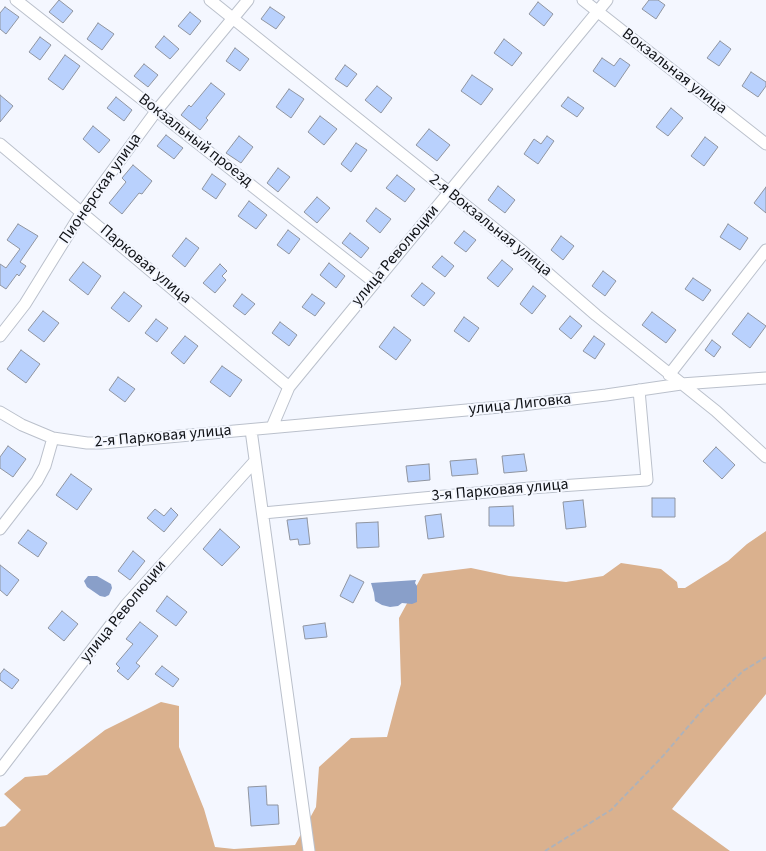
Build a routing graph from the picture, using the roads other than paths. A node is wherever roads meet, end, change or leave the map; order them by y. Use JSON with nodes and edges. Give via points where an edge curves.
{"nodes":[{"id":1,"x":16,"y":0,"type":"edge"},
{"id":2,"x":210,"y":0,"type":"edge"},
{"id":3,"x":248,"y":0,"type":"edge"},
{"id":4,"x":583,"y":0,"type":"edge"},
{"id":5,"x":607,"y":0,"type":"edge"},
{"id":6,"x":597,"y":12,"type":"junction"},
{"id":7,"x":234,"y":19,"type":"junction"},
{"id":8,"x":157,"y":110,"type":"junction"},
{"id":9,"x":0,"y":144,"type":"edge"},
{"id":10,"x":766,"y":144,"type":"edge"},
{"id":11,"x":449,"y":192,"type":"junction"},
{"id":12,"x":82,"y":212,"type":"junction"},
{"id":13,"x":766,"y":250,"type":"edge"},
{"id":14,"x":374,"y":282,"type":"junction"},
{"id":15,"x":0,"y":336,"type":"edge"},
{"id":16,"x":670,"y":375,"type":"junction"},
{"id":17,"x":766,"y":378,"type":"edge"},
{"id":18,"x":681,"y":384,"type":"junction"},
{"id":19,"x":289,"y":387,"type":"junction"},
{"id":20,"x":639,"y":390,"type":"junction"},
{"id":21,"x":0,"y":412,"type":"edge"},
{"id":22,"x":272,"y":427,"type":"junction"},
{"id":23,"x":251,"y":430,"type":"junction"},
{"id":24,"x":53,"y":438,"type":"junction"},
{"id":25,"x":766,"y":457,"type":"edge"},
{"id":26,"x":255,"y":461,"type":"junction"},
{"id":27,"x":263,"y":513,"type":"junction"},
{"id":28,"x":0,"y":529,"type":"edge"},
{"id":29,"x":0,"y":770,"type":"edge"},
{"id":30,"x":309,"y":851,"type":"edge"}],
"edges":[{"from":1,"to":8,"type":"street","name":"Вокзальный проезд"},
{"from":2,"to":7,"type":"street","name":"2-я Вокзальная улица"},
{"from":3,"to":7,"type":"street","name":"Пионерская улица"},
{"from":4,"to":6,"type":"street","name":"Вокзальная улица"},
{"from":5,"to":6,"type":"street","name":"улица Революции"},
{"from":6,"to":10,"type":"street","name":"Вокзальная улица"},
{"from":6,"to":11,"type":"street","name":"улица Революции"},
{"from":7,"to":8,"type":"street","name":"Пионерская улица"},
{"from":7,"to":11,"type":"street","name":"2-я Вокзальная улица"},
{"from":8,"to":12,"type":"street","name":"Пионерская улица"},
{"from":8,"to":14,"type":"street","name":"Вокзальный проезд"},
{"from":9,"to":12,"type":"street","name":"Парковая улица"},
{"from":11,"to":14,"type":"street","name":"улица Революции"},
{"from":11,"to":16,"type":"street","name":"2-я Вокзальная улица"},
{"from":12,"to":15,"type":"street","name":"Пионерская улица","via":[[25,304]]},
{"from":12,"to":19,"type":"street","name":"Парковая улица"},
{"from":13,"to":16,"type":"street"},
{"from":14,"to":19,"type":"street","name":"улица Революции"},
{"from":16,"to":18,"type":"street","name":"2-я Вокзальная улица"},
{"from":17,"to":18,"type":"street","name":"улица Лиговка"},
{"from":18,"to":20,"type":"street","name":"улица Лиговка"},
{"from":18,"to":25,"type":"street","name":"2-я Вокзальная улица"},
{"from":19,"to":22,"type":"street","name":"улица Революции"},
{"from":20,"to":22,"type":"street","name":"улица Лиговка","via":[[512,406]]},
{"from":20,"to":27,"type":"street","name":"3-я Парковая улица","via":[[647,480]]},
{"from":21,"to":24,"type":"street","name":"2-я Парковая улица"},
{"from":22,"to":23,"type":"street","name":"2-я Парковая улица"},
{"from":23,"to":24,"type":"street","name":"2-я Парковая улица","via":[[87,444]]},
{"from":23,"to":26,"type":"street"},
{"from":24,"to":28,"type":"street","via":[[37,482]]},
{"from":26,"to":27,"type":"street"},
{"from":26,"to":29,"type":"street","name":"улица Революции","via":[[126,605]]},
{"from":27,"to":30,"type":"street"}]}
